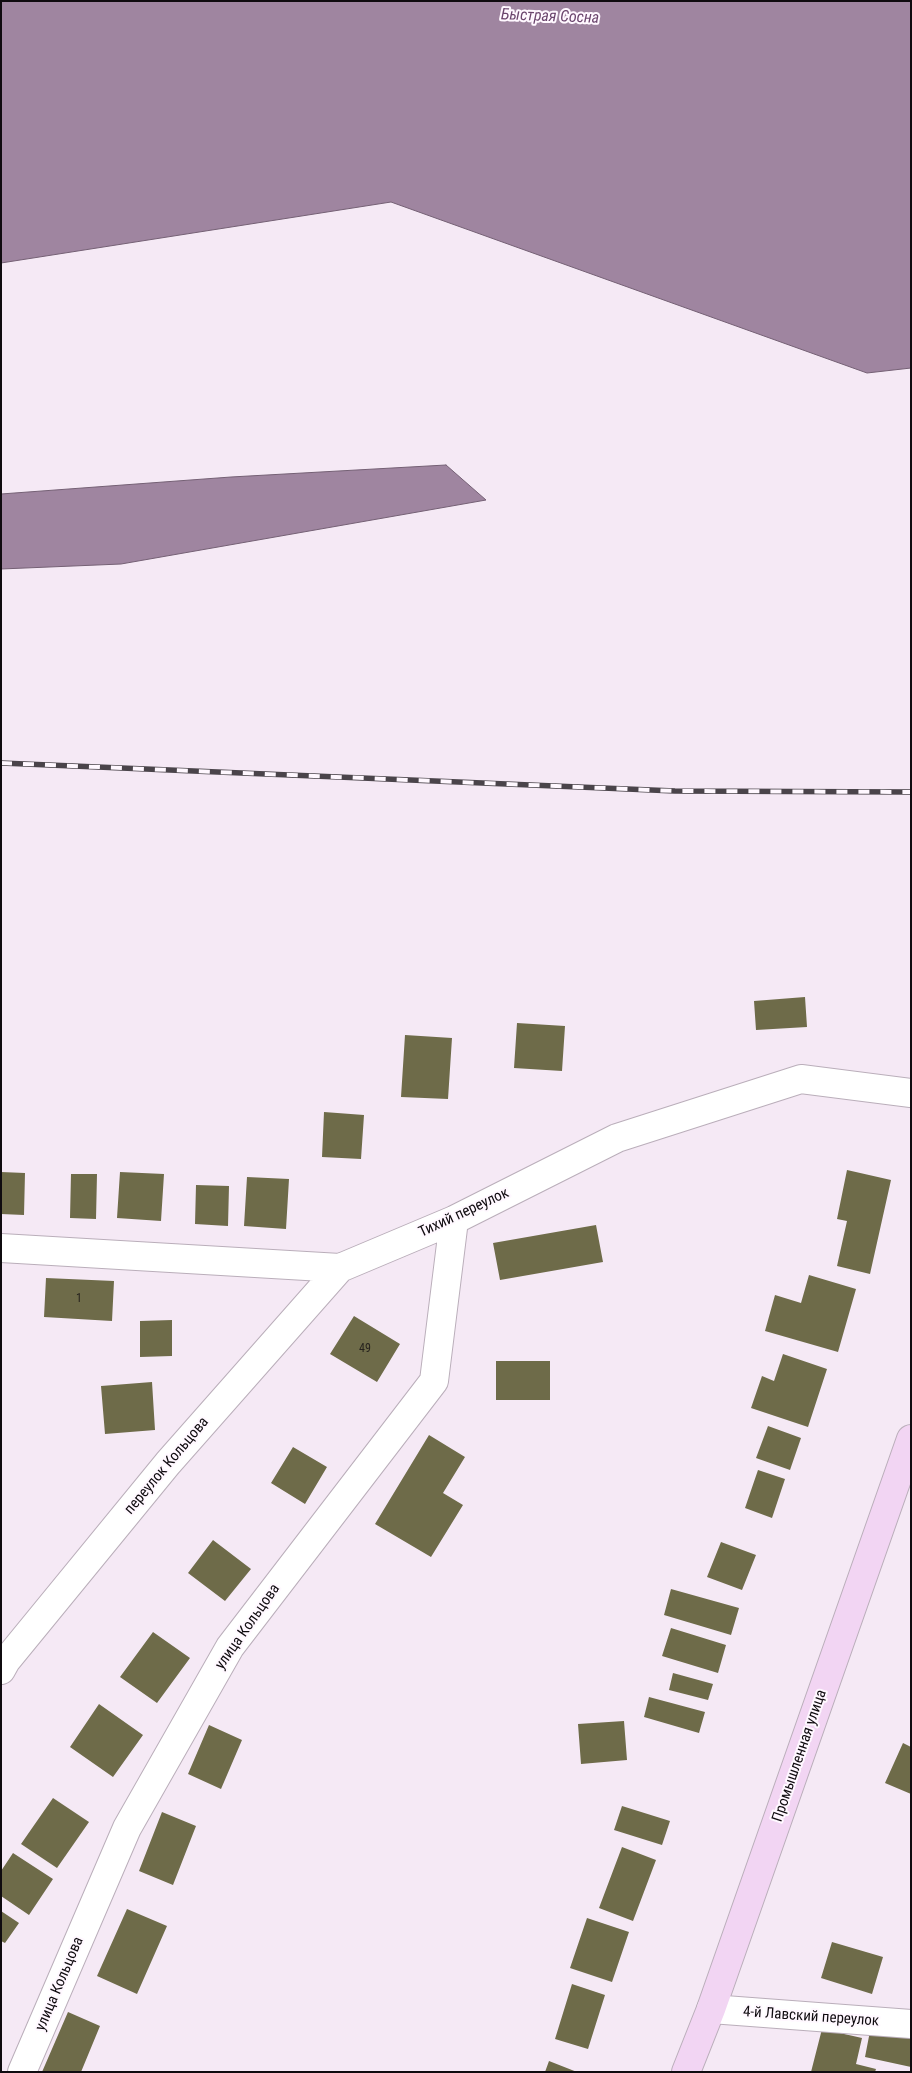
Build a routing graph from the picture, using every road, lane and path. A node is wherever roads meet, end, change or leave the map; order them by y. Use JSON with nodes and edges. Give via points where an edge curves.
{"nodes":[{"id":1,"x":911,"y":1093,"type":"edge"},
{"id":2,"x":454,"y":1220,"type":"junction"},
{"id":3,"x":1,"y":1248,"type":"edge"},
{"id":4,"x":340,"y":1268,"type":"junction"},
{"id":5,"x":911,"y":1439,"type":"edge"},
{"id":6,"x":1,"y":1670,"type":"edge"},
{"id":7,"x":711,"y":2009,"type":"junction"},
{"id":8,"x":911,"y":2024,"type":"edge"},
{"id":9,"x":22,"y":2072,"type":"edge"},
{"id":10,"x":686,"y":2072,"type":"edge"}],
"edges":[{"from":1,"to":2,"type":"street","name":"Тихий переулок","via":[[801,1079],[617,1138]]},
{"from":2,"to":4,"type":"street","name":"Тихий переулок"},
{"from":2,"to":9,"type":"street","name":"улица Кольцова","via":[[434,1381],[230,1647],[127,1828]]},
{"from":3,"to":4,"type":"street","name":"Тихий переулок"},
{"from":4,"to":6,"type":"street","name":"переулок Кольцова","via":[[168,1463]]},
{"from":5,"to":7,"type":"street","name":"Промышленная улица"},
{"from":7,"to":8,"type":"street","name":"4-й Лавский переулок"},
{"from":7,"to":10,"type":"street","name":"Промышленная улица"}]}
